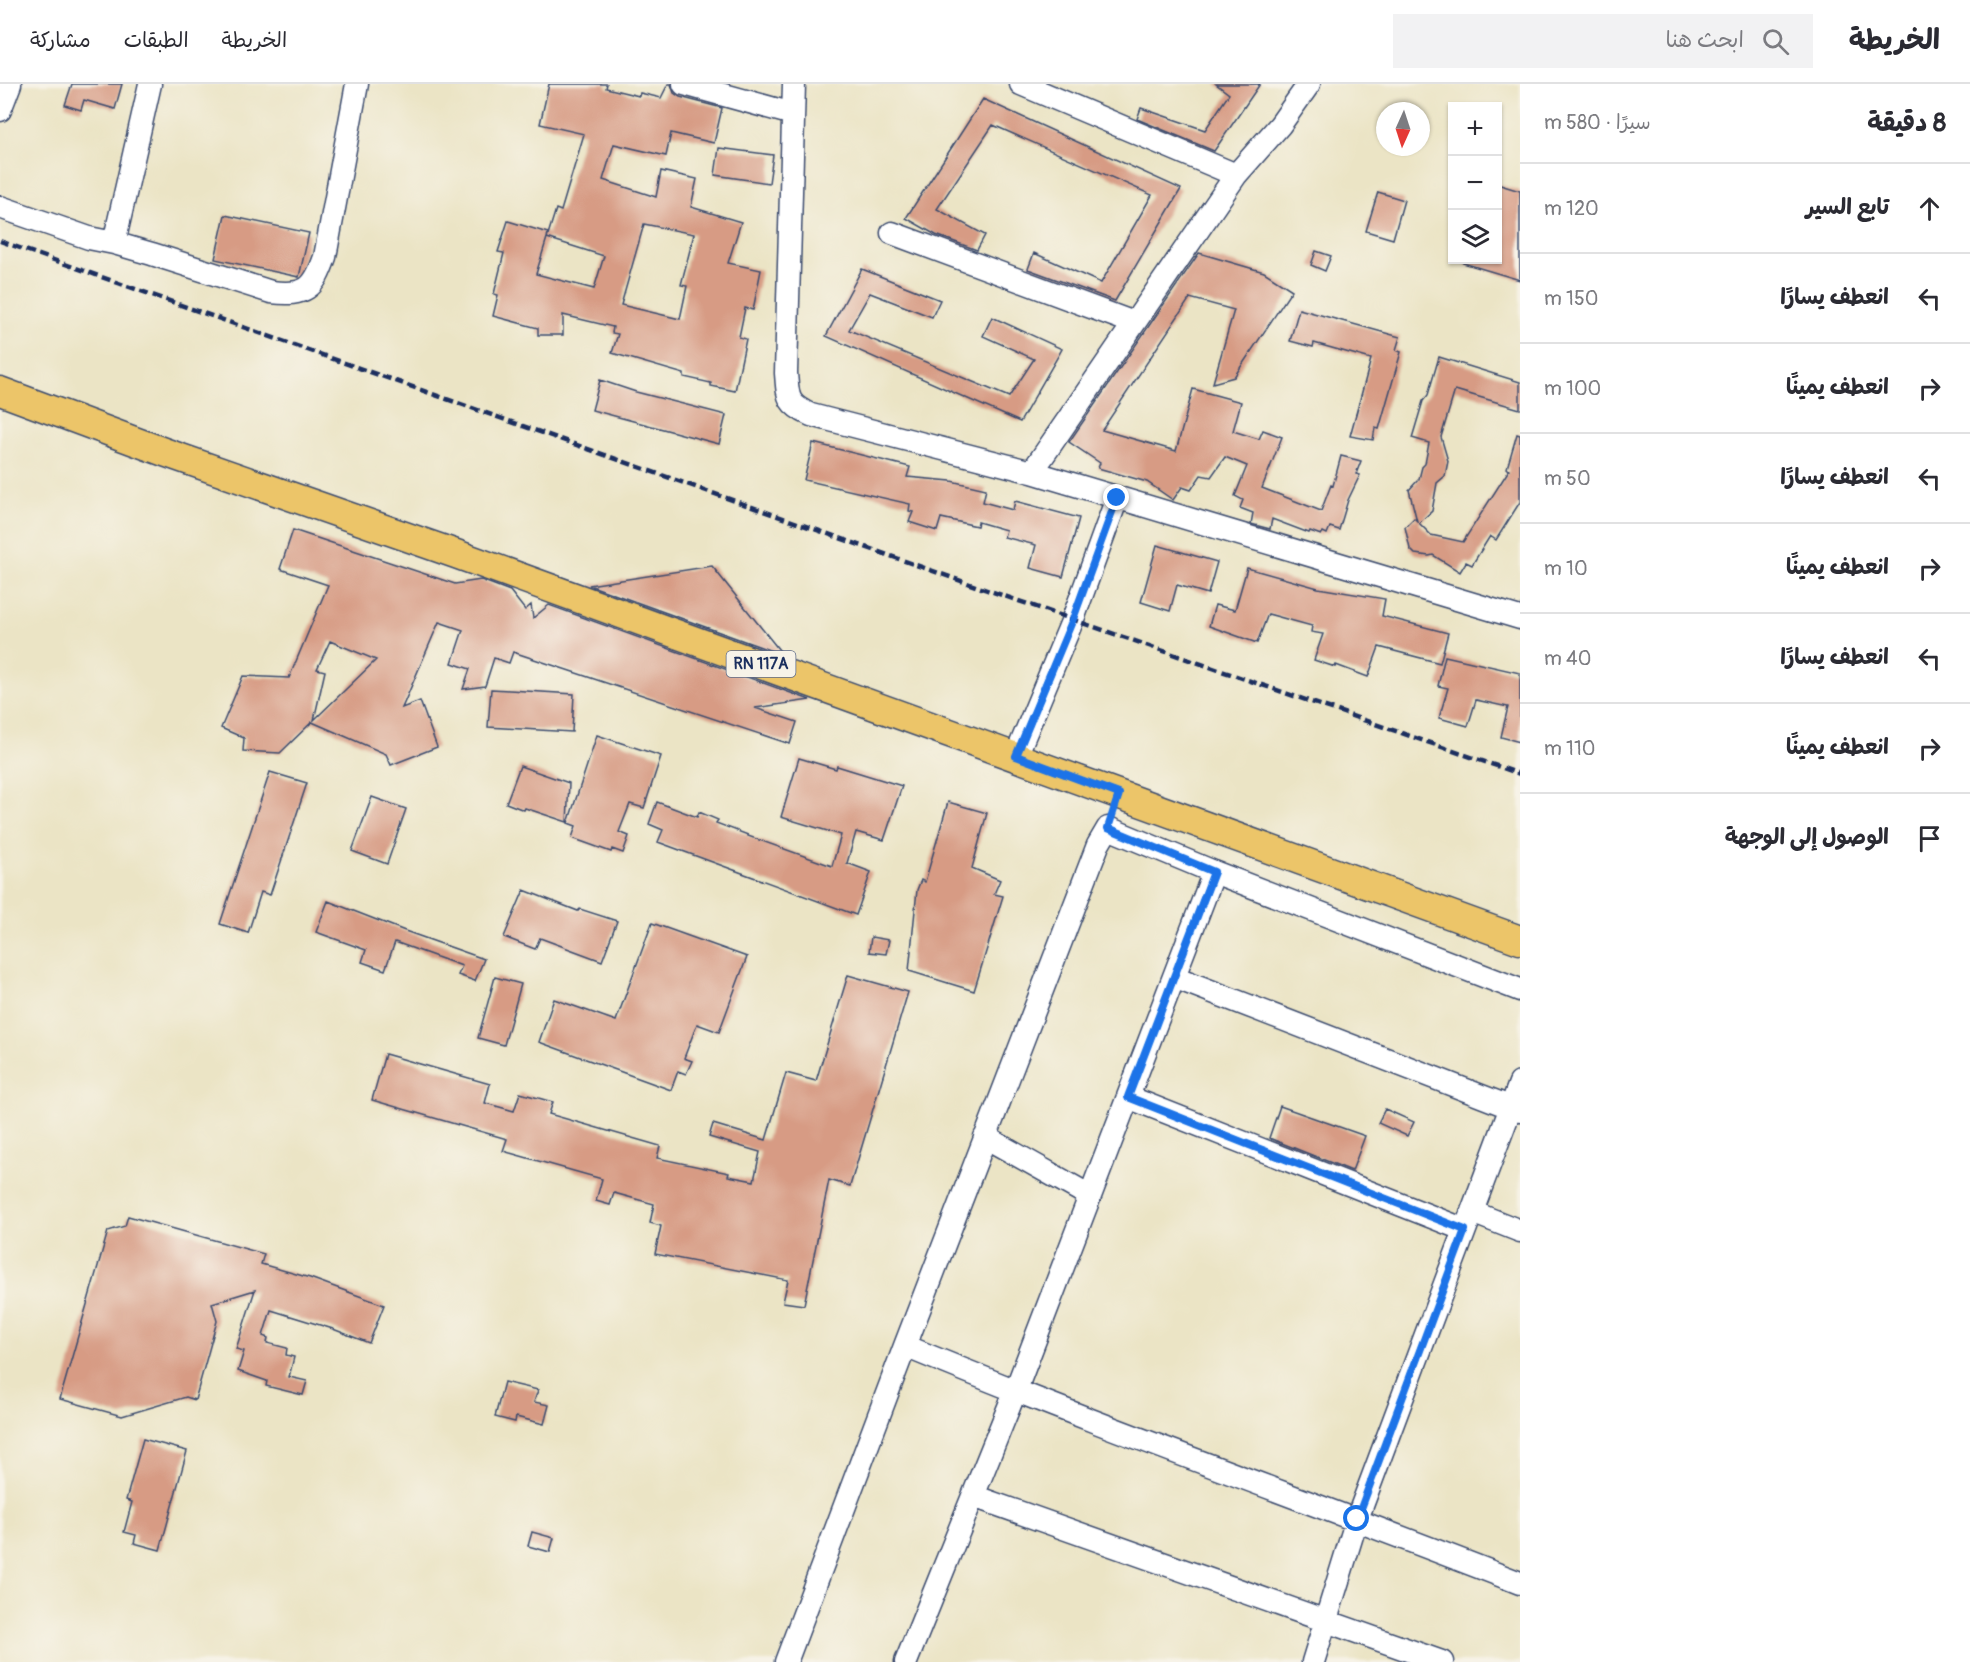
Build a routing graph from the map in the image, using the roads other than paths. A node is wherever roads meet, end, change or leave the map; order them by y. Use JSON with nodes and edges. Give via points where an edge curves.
{"nodes":[{"id":1,"x":10,"y":84,"type":"edge"},
{"id":2,"x":150,"y":84,"type":"edge"},
{"id":3,"x":357,"y":84,"type":"edge"},
{"id":4,"x":684,"y":84,"type":"edge"},
{"id":5,"x":794,"y":84,"type":"edge"},
{"id":6,"x":1021,"y":84,"type":"edge"},
{"id":7,"x":1309,"y":84,"type":"edge"},
{"id":8,"x":0,"y":110,"type":"edge"},
{"id":9,"x":793,"y":114,"type":"junction"},
{"id":10,"x":1236,"y":175,"type":"junction"},
{"id":11,"x":0,"y":207,"type":"edge"},
{"id":12,"x":892,"y":233,"type":"dead end"},
{"id":13,"x":114,"y":243,"type":"junction"},
{"id":14,"x":1134,"y":323,"type":"junction"},
{"id":15,"x":0,"y":391,"type":"edge"},
{"id":16,"x":1032,"y":472,"type":"junction"},
{"id":17,"x":1117,"y":498,"type":"junction"},
{"id":18,"x":1520,"y":618,"type":"edge"},
{"id":19,"x":1016,"y":756,"type":"junction"},
{"id":20,"x":1119,"y":794,"type":"junction"},
{"id":21,"x":1108,"y":828,"type":"junction"},
{"id":22,"x":1214,"y":872,"type":"junction"},
{"id":23,"x":1520,"y":940,"type":"edge"},
{"id":24,"x":1174,"y":977,"type":"junction"},
{"id":25,"x":1520,"y":990,"type":"edge"},
{"id":26,"x":1520,"y":1083,"type":"edge"},
{"id":27,"x":1128,"y":1097,"type":"junction"},
{"id":28,"x":1515,"y":1109,"type":"edge"},
{"id":29,"x":985,"y":1137,"type":"junction"},
{"id":30,"x":1090,"y":1196,"type":"junction"},
{"id":31,"x":1469,"y":1221,"type":"junction"},
{"id":32,"x":1520,"y":1231,"type":"edge"},
{"id":33,"x":905,"y":1346,"type":"junction"},
{"id":34,"x":1015,"y":1392,"type":"junction"},
{"id":35,"x":973,"y":1496,"type":"junction"},
{"id":36,"x":1357,"y":1519,"type":"junction"},
{"id":37,"x":1520,"y":1583,"type":"edge"},
{"id":38,"x":1325,"y":1622,"type":"junction"},
{"id":39,"x":786,"y":1662,"type":"edge"},
{"id":40,"x":906,"y":1662,"type":"edge"},
{"id":41,"x":1313,"y":1662,"type":"edge"},
{"id":42,"x":1442,"y":1662,"type":"edge"}],
"edges":[{"from":1,"to":8,"type":"street"},
{"from":2,"to":13,"type":"street"},
{"from":3,"to":13,"type":"street","via":[[325,256],[309,287],[285,294],[271,292]]},
{"from":4,"to":9,"type":"street"},
{"from":5,"to":9,"type":"street"},
{"from":6,"to":10,"type":"street"},
{"from":7,"to":10,"type":"street","via":[[1280,125]]},
{"from":9,"to":16,"type":"street","via":[[786,373],[788,397],[795,408]]},
{"from":10,"to":14,"type":"street"},
{"from":11,"to":13,"type":"street"},
{"from":12,"to":14,"type":"street"},
{"from":14,"to":16,"type":"street"},
{"from":15,"to":19,"type":"main road","number":"RN 117A"},
{"from":16,"to":17,"type":"street"},
{"from":17,"to":18,"type":"street"},
{"from":17,"to":19,"type":"street","via":[[1073,619]]},
{"from":19,"to":20,"type":"main road","number":"RN 117A"},
{"from":20,"to":21,"type":"street"},
{"from":20,"to":23,"type":"main road","number":"RN 117A"},
{"from":21,"to":22,"type":"street"},
{"from":21,"to":29,"type":"street","via":[[1098,845]]},
{"from":22,"to":24,"type":"street"},
{"from":22,"to":25,"type":"street"},
{"from":24,"to":27,"type":"street"},
{"from":24,"to":28,"type":"street"},
{"from":26,"to":28,"type":"street"},
{"from":27,"to":30,"type":"street"},
{"from":27,"to":31,"type":"street"},
{"from":28,"to":31,"type":"street"},
{"from":29,"to":30,"type":"street"},
{"from":29,"to":33,"type":"street"},
{"from":30,"to":34,"type":"street"},
{"from":31,"to":32,"type":"street"},
{"from":31,"to":36,"type":"street"},
{"from":33,"to":34,"type":"street"},
{"from":33,"to":39,"type":"street"},
{"from":34,"to":35,"type":"street"},
{"from":34,"to":36,"type":"street"},
{"from":35,"to":38,"type":"street"},
{"from":35,"to":40,"type":"street"},
{"from":36,"to":37,"type":"street"},
{"from":36,"to":38,"type":"street"},
{"from":38,"to":41,"type":"street"},
{"from":38,"to":42,"type":"street"}]}
